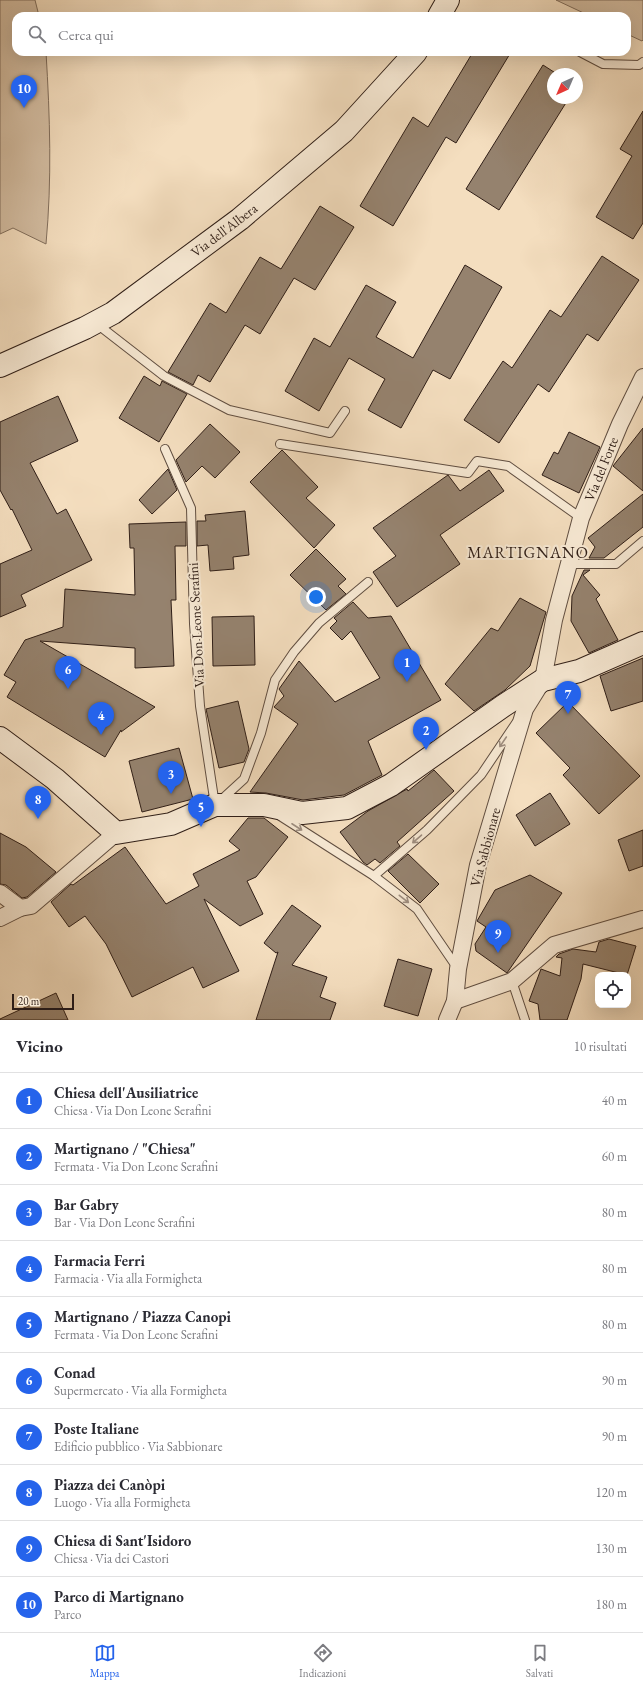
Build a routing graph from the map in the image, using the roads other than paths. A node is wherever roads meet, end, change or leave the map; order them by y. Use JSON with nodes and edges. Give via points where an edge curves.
{"nodes":[{"id":1,"x":448,"y":0,"type":"edge"},
{"id":2,"x":441,"y":12,"type":"edge"},
{"id":3,"x":412,"y":56,"type":"edge"},
{"id":4,"x":587,"y":56,"type":"edge"},
{"id":5,"x":643,"y":62,"type":"edge"},
{"id":6,"x":95,"y":322,"type":"junction"},
{"id":7,"x":0,"y":366,"type":"edge"},
{"id":8,"x":643,"y":377,"type":"edge"},
{"id":9,"x":345,"y":411,"type":"dead end"},
{"id":10,"x":280,"y":444,"type":"dead end"},
{"id":11,"x":165,"y":449,"type":"dead end"},
{"id":12,"x":581,"y":518,"type":"junction"},
{"id":13,"x":643,"y":541,"type":"edge"},
{"id":14,"x":569,"y":564,"type":"junction"},
{"id":15,"x":368,"y":582,"type":"dead end"},
{"id":16,"x":643,"y":643,"type":"edge"},
{"id":17,"x":543,"y":680,"type":"junction"},
{"id":18,"x":525,"y":710,"type":"junction"},
{"id":19,"x":0,"y":738,"type":"edge"},
{"id":20,"x":216,"y":805,"type":"junction"},
{"id":21,"x":264,"y":805,"type":"junction"},
{"id":22,"x":116,"y":833,"type":"junction"},
{"id":23,"x":374,"y":876,"type":"junction"},
{"id":24,"x":0,"y":893,"type":"edge"},
{"id":25,"x":20,"y":908,"type":"junction"},
{"id":26,"x":0,"y":918,"type":"edge"},
{"id":27,"x":643,"y":919,"type":"edge"},
{"id":28,"x":458,"y":969,"type":"junction"},
{"id":29,"x":512,"y":981,"type":"junction"},
{"id":30,"x":455,"y":1001,"type":"junction"},
{"id":31,"x":447,"y":1020,"type":"edge"},
{"id":32,"x":525,"y":1020,"type":"edge"}],
"edges":[{"from":1,"to":2,"type":"street"},
{"from":3,"to":6,"type":"street","name":"Via dell'Albera","via":[[344,131],[240,219],[113,313]]},
{"from":4,"to":5,"type":"lane","via":[[602,64],[639,66]]},
{"from":6,"to":7,"type":"street","name":"Via dell'Albera"},
{"from":6,"to":9,"type":"lane","via":[[164,376],[229,410],[330,433]]},
{"from":8,"to":12,"type":"street","name":"Via del Forte","via":[[620,424]]},
{"from":10,"to":12,"type":"lane","via":[[468,473],[477,461],[508,466]]},
{"from":11,"to":20,"type":"lane","name":"Via Don Leone Serafini","via":[[191,508],[194,624],[200,706]]},
{"from":12,"to":14,"type":"street","name":"Via del Forte"},
{"from":13,"to":14,"type":"lane","via":[[616,564]]},
{"from":14,"to":17,"type":"street","name":"Via del Forte","via":[[554,620]]},
{"from":15,"to":20,"type":"lane","via":[[319,623],[294,652],[275,680],[261,733],[244,779]]},
{"from":16,"to":17,"type":"street","via":[[579,671]]},
{"from":17,"to":18,"type":"street","name":"Via Sabbionare"},
{"from":17,"to":21,"type":"street","via":[[392,785],[347,808],[302,813]]},
{"from":18,"to":23,"type":"lane","one_way":true,"via":[[481,775],[427,830]]},
{"from":18,"to":28,"type":"street","name":"Via Sabbionare","via":[[478,865]]},
{"from":19,"to":22,"type":"street","via":[[55,778]]},
{"from":20,"to":21,"type":"street"},
{"from":20,"to":22,"type":"street","via":[[171,824]]},
{"from":21,"to":23,"type":"lane","one_way":true},
{"from":22,"to":25,"type":"street","via":[[31,906]]},
{"from":23,"to":28,"type":"lane","one_way":true,"via":[[417,909]]},
{"from":24,"to":25,"type":"street"},
{"from":25,"to":26,"type":"street"},
{"from":27,"to":29,"type":"street","via":[[554,945]]},
{"from":28,"to":30,"type":"street","name":"Via Sabbionare"},
{"from":29,"to":30,"type":"street"},
{"from":29,"to":32,"type":"lane"},
{"from":30,"to":31,"type":"street","name":"Via Sabbionare"}]}
